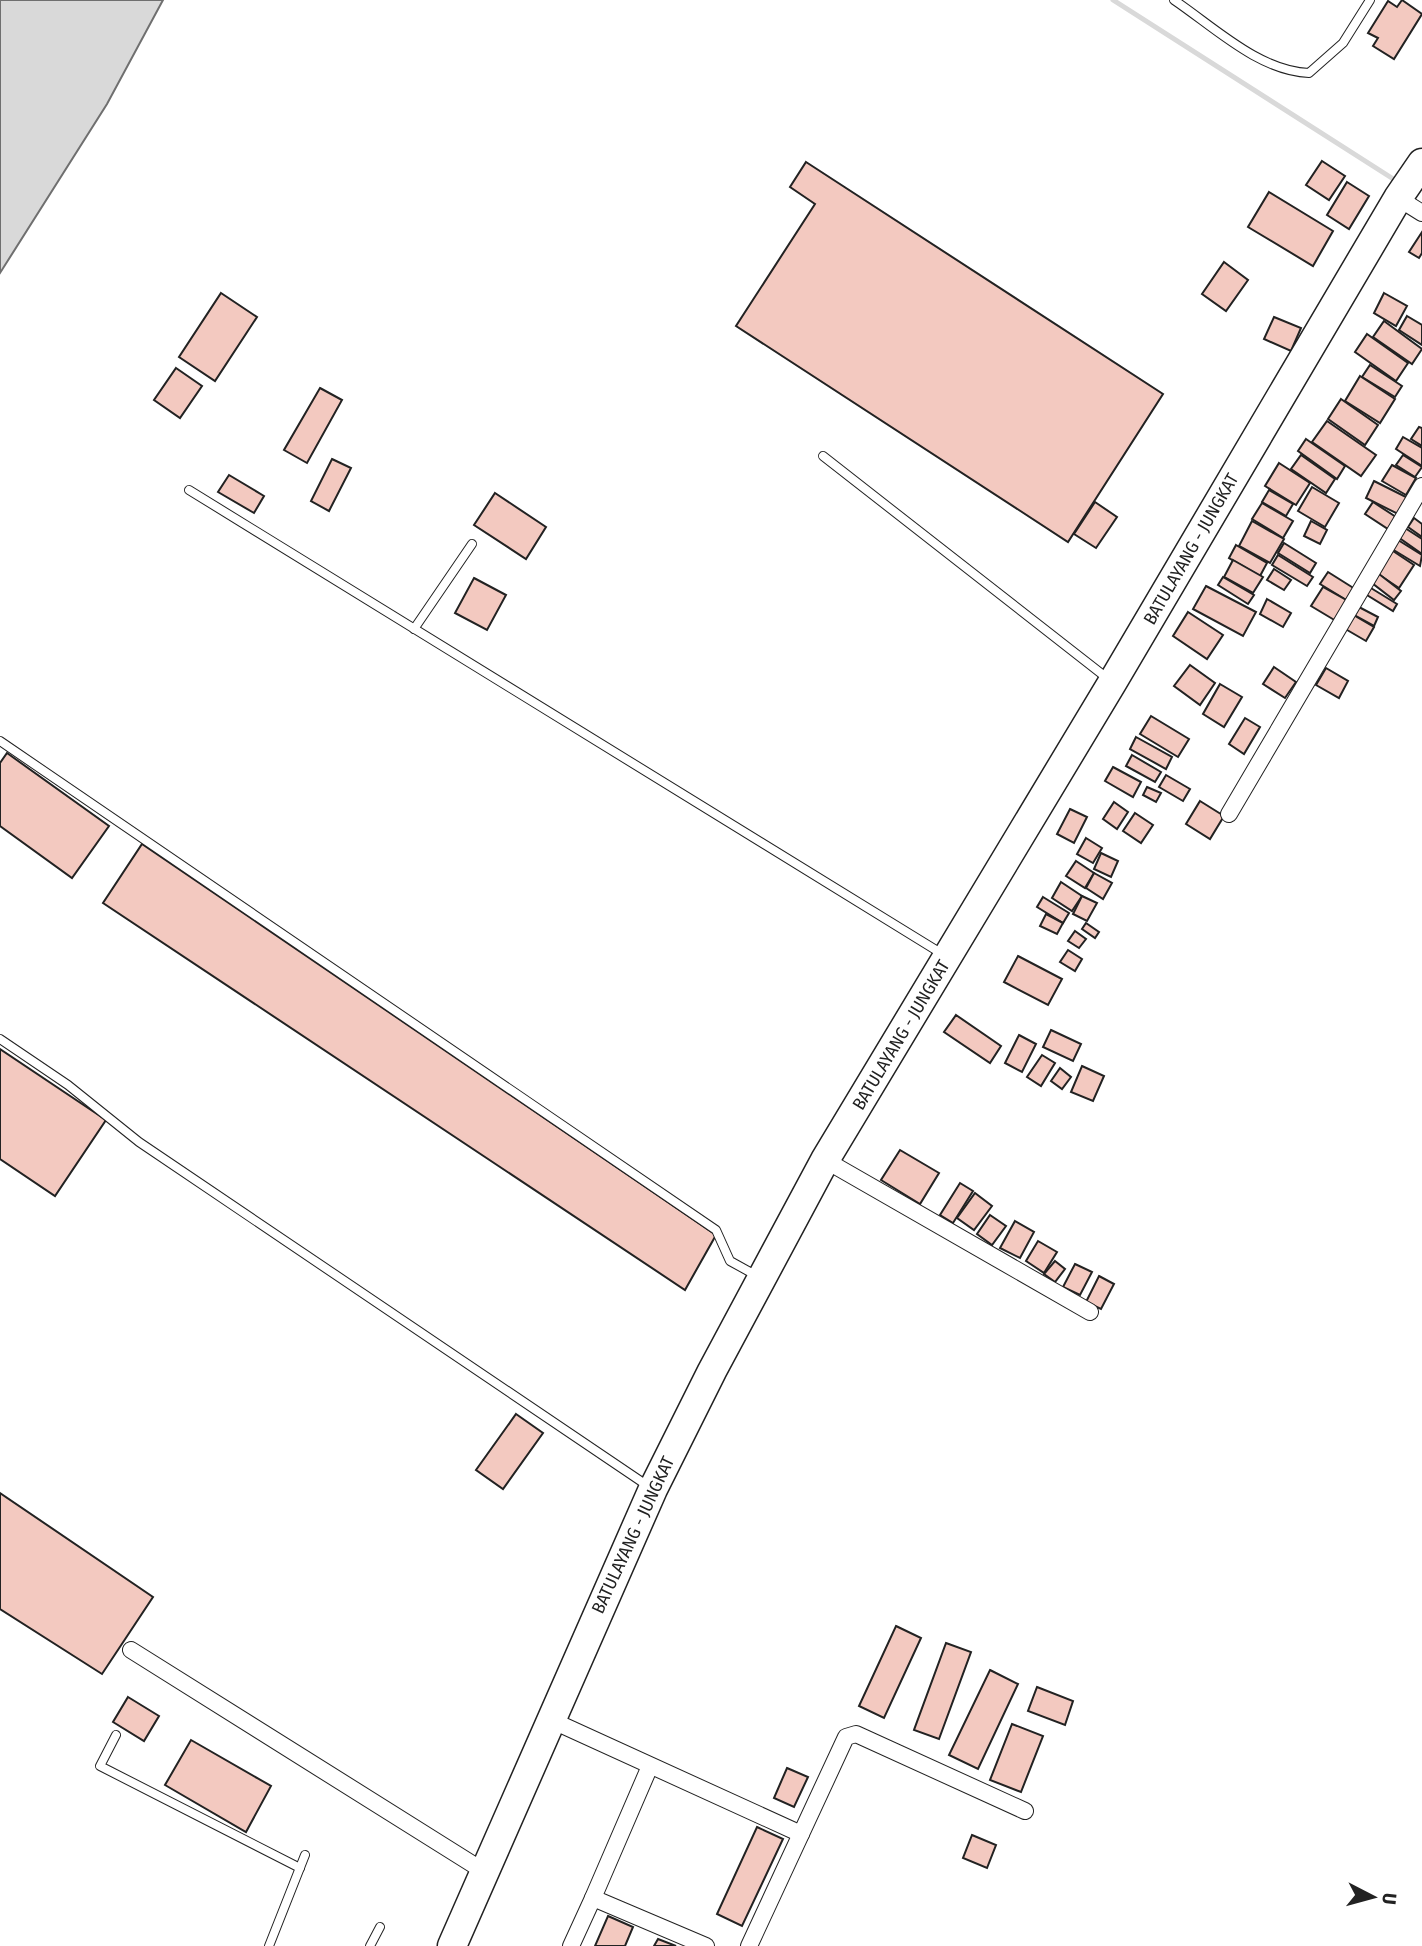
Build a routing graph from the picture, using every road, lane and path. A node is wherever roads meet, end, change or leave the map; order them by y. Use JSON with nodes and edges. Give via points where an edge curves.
{"nodes":[{"id":1,"x":1174,"y":0,"type":"edge"},
{"id":2,"x":1370,"y":0,"type":"edge"},
{"id":3,"x":1408,"y":183,"type":"edge"},
{"id":4,"x":1422,"y":213,"type":"edge"},
{"id":5,"x":823,"y":456,"type":"dead end"},
{"id":6,"x":1422,"y":486,"type":"edge"},
{"id":7,"x":189,"y":491,"type":"dead end"},
{"id":8,"x":472,"y":544,"type":"dead end"},
{"id":9,"x":414,"y":629,"type":"junction"},
{"id":10,"x":1112,"y":683,"type":"junction"},
{"id":11,"x":0,"y":741,"type":"edge"},
{"id":12,"x":1229,"y":814,"type":"dead end"},
{"id":13,"x":948,"y":957,"type":"junction"},
{"id":14,"x":0,"y":1040,"type":"edge"},
{"id":15,"x":825,"y":1160,"type":"junction"},
{"id":16,"x":762,"y":1278,"type":"junction"},
{"id":17,"x":1090,"y":1312,"type":"dead end"},
{"id":18,"x":653,"y":1489,"type":"junction"},
{"id":19,"x":131,"y":1650,"type":"dead end"},
{"id":20,"x":551,"y":1720,"type":"junction"},
{"id":21,"x":116,"y":1735,"type":"dead end"},
{"id":22,"x":650,"y":1766,"type":"junction"},
{"id":23,"x":1025,"y":1811,"type":"dead end"},
{"id":24,"x":801,"y":1834,"type":"junction"},
{"id":25,"x":305,"y":1855,"type":"dead end"},
{"id":26,"x":300,"y":1868,"type":"junction"},
{"id":27,"x":485,"y":1872,"type":"junction"},
{"id":28,"x":593,"y":1898,"type":"junction"},
{"id":29,"x":380,"y":1927,"type":"dead end"},
{"id":30,"x":269,"y":1946,"type":"edge"},
{"id":31,"x":370,"y":1946,"type":"edge"},
{"id":32,"x":452,"y":1946,"type":"edge"},
{"id":33,"x":571,"y":1946,"type":"edge"},
{"id":34,"x":706,"y":1946,"type":"edge"},
{"id":35,"x":749,"y":1946,"type":"edge"}],
"edges":[{"from":1,"to":2,"type":"lane","via":[[1266,62],[1309,73],[1343,43]]},
{"from":3,"to":4,"type":"street"},
{"from":3,"to":10,"type":"highway","name":"BATULAYANG - JUNGKAT"},
{"from":5,"to":10,"type":"lane"},
{"from":6,"to":12,"type":"street"},
{"from":7,"to":9,"type":"lane"},
{"from":8,"to":9,"type":"lane"},
{"from":9,"to":13,"type":"lane"},
{"from":10,"to":13,"type":"highway","name":"BATULAYANG - JUNGKAT"},
{"from":11,"to":16,"type":"lane","via":[[716,1230],[730,1261]]},
{"from":13,"to":15,"type":"highway","name":"BATULAYANG - JUNGKAT"},
{"from":14,"to":18,"type":"lane","via":[[68,1085],[139,1142]]},
{"from":15,"to":16,"type":"highway","name":"BATULAYANG - JUNGKAT"},
{"from":15,"to":17,"type":"street"},
{"from":16,"to":18,"type":"highway","name":"BATULAYANG - JUNGKAT"},
{"from":18,"to":20,"type":"highway","name":"BATULAYANG - JUNGKAT"},
{"from":19,"to":27,"type":"street"},
{"from":20,"to":22,"type":"street"},
{"from":20,"to":27,"type":"highway","name":"BATULAYANG - JUNGKAT"},
{"from":21,"to":26,"type":"lane","via":[[100,1766]]},
{"from":22,"to":24,"type":"street"},
{"from":22,"to":28,"type":"street"},
{"from":23,"to":24,"type":"street","via":[[850,1734]]},
{"from":24,"to":35,"type":"street"},
{"from":25,"to":26,"type":"lane"},
{"from":26,"to":30,"type":"lane"},
{"from":27,"to":32,"type":"highway","name":"BATULAYANG - JUNGKAT"},
{"from":28,"to":33,"type":"street"},
{"from":28,"to":34,"type":"street"},
{"from":29,"to":31,"type":"lane"}]}
